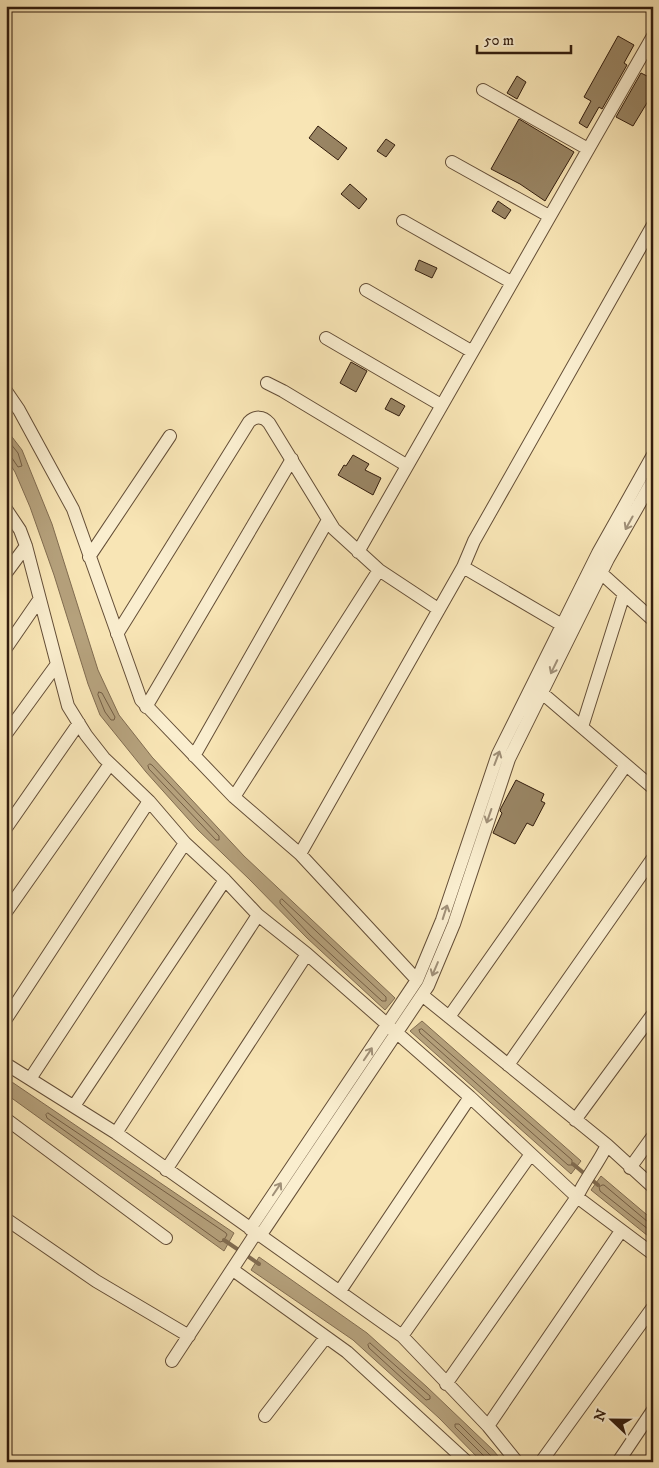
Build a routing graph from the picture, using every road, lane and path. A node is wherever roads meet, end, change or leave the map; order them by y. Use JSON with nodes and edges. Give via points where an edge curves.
{"nodes":[{"id":1,"x":653,"y":36,"type":"edge"},
{"id":2,"x":483,"y":90,"type":"dead end"},
{"id":3,"x":588,"y":149,"type":"junction"},
{"id":4,"x":452,"y":162,"type":"dead end"},
{"id":5,"x":550,"y":216,"type":"junction"},
{"id":6,"x":403,"y":221,"type":"dead end"},
{"id":7,"x":653,"y":225,"type":"edge"},
{"id":8,"x":512,"y":282,"type":"junction"},
{"id":9,"x":366,"y":290,"type":"dead end"},
{"id":10,"x":326,"y":338,"type":"dead end"},
{"id":11,"x":472,"y":351,"type":"junction"},
{"id":12,"x":267,"y":382,"type":"dead end"},
{"id":13,"x":6,"y":391,"type":"edge"},
{"id":14,"x":441,"y":405,"type":"junction"},
{"id":15,"x":170,"y":436,"type":"dead end"},
{"id":16,"x":653,"y":456,"type":"edge"},
{"id":17,"x":292,"y":459,"type":"junction"},
{"id":18,"x":406,"y":465,"type":"junction"},
{"id":19,"x":653,"y":480,"type":"edge"},
{"id":20,"x":6,"y":509,"type":"edge"},
{"id":21,"x":328,"y":520,"type":"junction"},
{"id":22,"x":26,"y":546,"type":"junction"},
{"id":23,"x":358,"y":552,"type":"junction"},
{"id":24,"x":89,"y":557,"type":"junction"},
{"id":25,"x":463,"y":567,"type":"junction"},
{"id":26,"x":379,"y":570,"type":"junction"},
{"id":27,"x":601,"y":573,"type":"junction"},
{"id":28,"x":6,"y":574,"type":"edge"},
{"id":29,"x":624,"y":594,"type":"junction"},
{"id":30,"x":39,"y":600,"type":"junction"},
{"id":31,"x":438,"y":609,"type":"junction"},
{"id":32,"x":653,"y":620,"type":"edge"},
{"id":33,"x":562,"y":625,"type":"junction"},
{"id":34,"x":117,"y":634,"type":"junction"},
{"id":35,"x":6,"y":648,"type":"edge"},
{"id":36,"x":57,"y":664,"type":"junction"},
{"id":37,"x":542,"y":693,"type":"junction"},
{"id":38,"x":146,"y":707,"type":"junction"},
{"id":39,"x":79,"y":723,"type":"junction"},
{"id":40,"x":582,"y":727,"type":"junction"},
{"id":41,"x":6,"y":734,"type":"edge"},
{"id":42,"x":194,"y":756,"type":"junction"},
{"id":43,"x":110,"y":764,"type":"junction"},
{"id":44,"x":626,"y":765,"type":"junction"},
{"id":45,"x":652,"y":782,"type":"edge"},
{"id":46,"x":234,"y":796,"type":"junction"},
{"id":47,"x":149,"y":801,"type":"junction"},
{"id":48,"x":6,"y":828,"type":"edge"},
{"id":49,"x":185,"y":842,"type":"junction"},
{"id":50,"x":300,"y":854,"type":"junction"},
{"id":51,"x":653,"y":858,"type":"edge"},
{"id":52,"x":225,"y":880,"type":"junction"},
{"id":53,"x":6,"y":912,"type":"edge"},
{"id":54,"x":258,"y":915,"type":"junction"},
{"id":55,"x":307,"y":954,"type":"junction"},
{"id":56,"x":417,"y":980,"type":"junction"},
{"id":57,"x":422,"y":995,"type":"junction"},
{"id":58,"x":653,"y":1014,"type":"edge"},
{"id":59,"x":449,"y":1017,"type":"junction"},
{"id":60,"x":6,"y":1020,"type":"edge"},
{"id":61,"x":392,"y":1028,"type":"junction"},
{"id":62,"x":6,"y":1064,"type":"edge"},
{"id":63,"x":508,"y":1065,"type":"junction"},
{"id":64,"x":30,"y":1079,"type":"junction"},
{"id":65,"x":470,"y":1097,"type":"junction"},
{"id":66,"x":74,"y":1106,"type":"junction"},
{"id":67,"x":6,"y":1119,"type":"edge"},
{"id":68,"x":576,"y":1120,"type":"junction"},
{"id":69,"x":116,"y":1133,"type":"junction"},
{"id":70,"x":653,"y":1136,"type":"edge"},
{"id":71,"x":607,"y":1146,"type":"junction"},
{"id":72,"x":531,"y":1154,"type":"junction"},
{"id":73,"x":630,"y":1168,"type":"junction"},
{"id":74,"x":166,"y":1170,"type":"junction"},
{"id":75,"x":653,"y":1187,"type":"edge"},
{"id":76,"x":576,"y":1198,"type":"junction"},
{"id":77,"x":6,"y":1219,"type":"edge"},
{"id":78,"x":621,"y":1231,"type":"junction"},
{"id":79,"x":256,"y":1233,"type":"junction"},
{"id":80,"x":166,"y":1238,"type":"dead end"},
{"id":81,"x":653,"y":1254,"type":"edge"},
{"id":82,"x":235,"y":1266,"type":"junction"},
{"id":83,"x":340,"y":1291,"type":"junction"},
{"id":84,"x":653,"y":1307,"type":"edge"},
{"id":85,"x":189,"y":1336,"type":"junction"},
{"id":86,"x":402,"y":1336,"type":"junction"},
{"id":87,"x":326,"y":1337,"type":"junction"},
{"id":88,"x":172,"y":1361,"type":"dead end"},
{"id":89,"x":446,"y":1384,"type":"junction"},
{"id":90,"x":653,"y":1410,"type":"edge"},
{"id":91,"x":265,"y":1416,"type":"dead end"},
{"id":92,"x":488,"y":1426,"type":"junction"},
{"id":93,"x":467,"y":1462,"type":"edge"},
{"id":94,"x":517,"y":1462,"type":"edge"},
{"id":95,"x":541,"y":1462,"type":"edge"},
{"id":96,"x":618,"y":1462,"type":"edge"}],
"edges":[{"from":1,"to":3,"type":"street"},
{"from":2,"to":3,"type":"street"},
{"from":3,"to":5,"type":"street"},
{"from":4,"to":5,"type":"street"},
{"from":5,"to":8,"type":"street"},
{"from":6,"to":8,"type":"street"},
{"from":7,"to":25,"type":"street","via":[[474,541]]},
{"from":8,"to":11,"type":"street"},
{"from":9,"to":11,"type":"street"},
{"from":10,"to":14,"type":"street"},
{"from":11,"to":14,"type":"street"},
{"from":12,"to":18,"type":"street"},
{"from":13,"to":24,"type":"street","via":[[73,509]]},
{"from":14,"to":18,"type":"street"},
{"from":15,"to":24,"type":"street"},
{"from":16,"to":33,"type":"street"},
{"from":17,"to":21,"type":"street"},
{"from":17,"to":34,"type":"street","via":[[269,423],[265,419],[253,418]]},
{"from":17,"to":38,"type":"street"},
{"from":18,"to":23,"type":"street"},
{"from":19,"to":27,"type":"street","one_way":true},
{"from":20,"to":22,"type":"street"},
{"from":21,"to":23,"type":"street"},
{"from":21,"to":42,"type":"street"},
{"from":22,"to":28,"type":"street"},
{"from":22,"to":30,"type":"street"},
{"from":23,"to":26,"type":"street"},
{"from":24,"to":34,"type":"street"},
{"from":25,"to":31,"type":"street"},
{"from":25,"to":33,"type":"street"},
{"from":26,"to":31,"type":"street"},
{"from":26,"to":46,"type":"street"},
{"from":27,"to":29,"type":"street"},
{"from":27,"to":37,"type":"street","one_way":true},
{"from":29,"to":32,"type":"street"},
{"from":29,"to":40,"type":"street"},
{"from":30,"to":35,"type":"street"},
{"from":30,"to":36,"type":"street"},
{"from":31,"to":50,"type":"street"},
{"from":56,"to":33,"type":"street","one_way":true,"via":[[442,920],[498,754]]},
{"from":34,"to":38,"type":"street"},
{"from":36,"to":39,"type":"street","via":[[68,706]]},
{"from":36,"to":41,"type":"street"},
{"from":37,"to":40,"type":"street"},
{"from":37,"to":57,"type":"street","one_way":true,"via":[[509,759],[454,924]]},
{"from":38,"to":42,"type":"street"},
{"from":39,"to":43,"type":"street"},
{"from":39,"to":48,"type":"street"},
{"from":40,"to":44,"type":"street"},
{"from":42,"to":46,"type":"street"},
{"from":43,"to":47,"type":"street"},
{"from":43,"to":53,"type":"street"},
{"from":44,"to":45,"type":"street"},
{"from":44,"to":59,"type":"street"},
{"from":46,"to":50,"type":"street"},
{"from":47,"to":49,"type":"street"},
{"from":47,"to":60,"type":"street"},
{"from":49,"to":52,"type":"street"},
{"from":49,"to":64,"type":"street"},
{"from":50,"to":56,"type":"street"},
{"from":51,"to":63,"type":"street"},
{"from":52,"to":54,"type":"street"},
{"from":52,"to":66,"type":"street"},
{"from":54,"to":55,"type":"street"},
{"from":54,"to":69,"type":"street"},
{"from":55,"to":61,"type":"street"},
{"from":55,"to":74,"type":"street"},
{"from":56,"to":61,"type":"street"},
{"from":57,"to":59,"type":"street"},
{"from":57,"to":61,"type":"street"},
{"from":58,"to":68,"type":"street"},
{"from":59,"to":63,"type":"street"},
{"from":61,"to":65,"type":"street"},
{"from":61,"to":79,"type":"street"},
{"from":62,"to":64,"type":"street"},
{"from":63,"to":68,"type":"street"},
{"from":64,"to":66,"type":"street"},
{"from":65,"to":72,"type":"street"},
{"from":65,"to":83,"type":"street"},
{"from":66,"to":69,"type":"street"},
{"from":67,"to":80,"type":"street"},
{"from":68,"to":71,"type":"street"},
{"from":69,"to":74,"type":"street"},
{"from":70,"to":73,"type":"street"},
{"from":71,"to":73,"type":"street"},
{"from":71,"to":76,"type":"street"},
{"from":72,"to":76,"type":"street"},
{"from":72,"to":86,"type":"street"},
{"from":73,"to":75,"type":"street"},
{"from":74,"to":79,"type":"street"},
{"from":76,"to":78,"type":"street"},
{"from":76,"to":89,"type":"street"},
{"from":77,"to":85,"type":"street","via":[[101,1284]]},
{"from":78,"to":81,"type":"street"},
{"from":78,"to":92,"type":"street"},
{"from":79,"to":82,"type":"street"},
{"from":79,"to":83,"type":"street"},
{"from":82,"to":85,"type":"street"},
{"from":82,"to":87,"type":"street"},
{"from":83,"to":86,"type":"street"},
{"from":84,"to":95,"type":"street"},
{"from":85,"to":88,"type":"street"},
{"from":86,"to":89,"type":"street"},
{"from":87,"to":91,"type":"street"},
{"from":87,"to":93,"type":"street","via":[[347,1352]]},
{"from":89,"to":92,"type":"street"},
{"from":90,"to":96,"type":"street"},
{"from":92,"to":94,"type":"street"}]}
